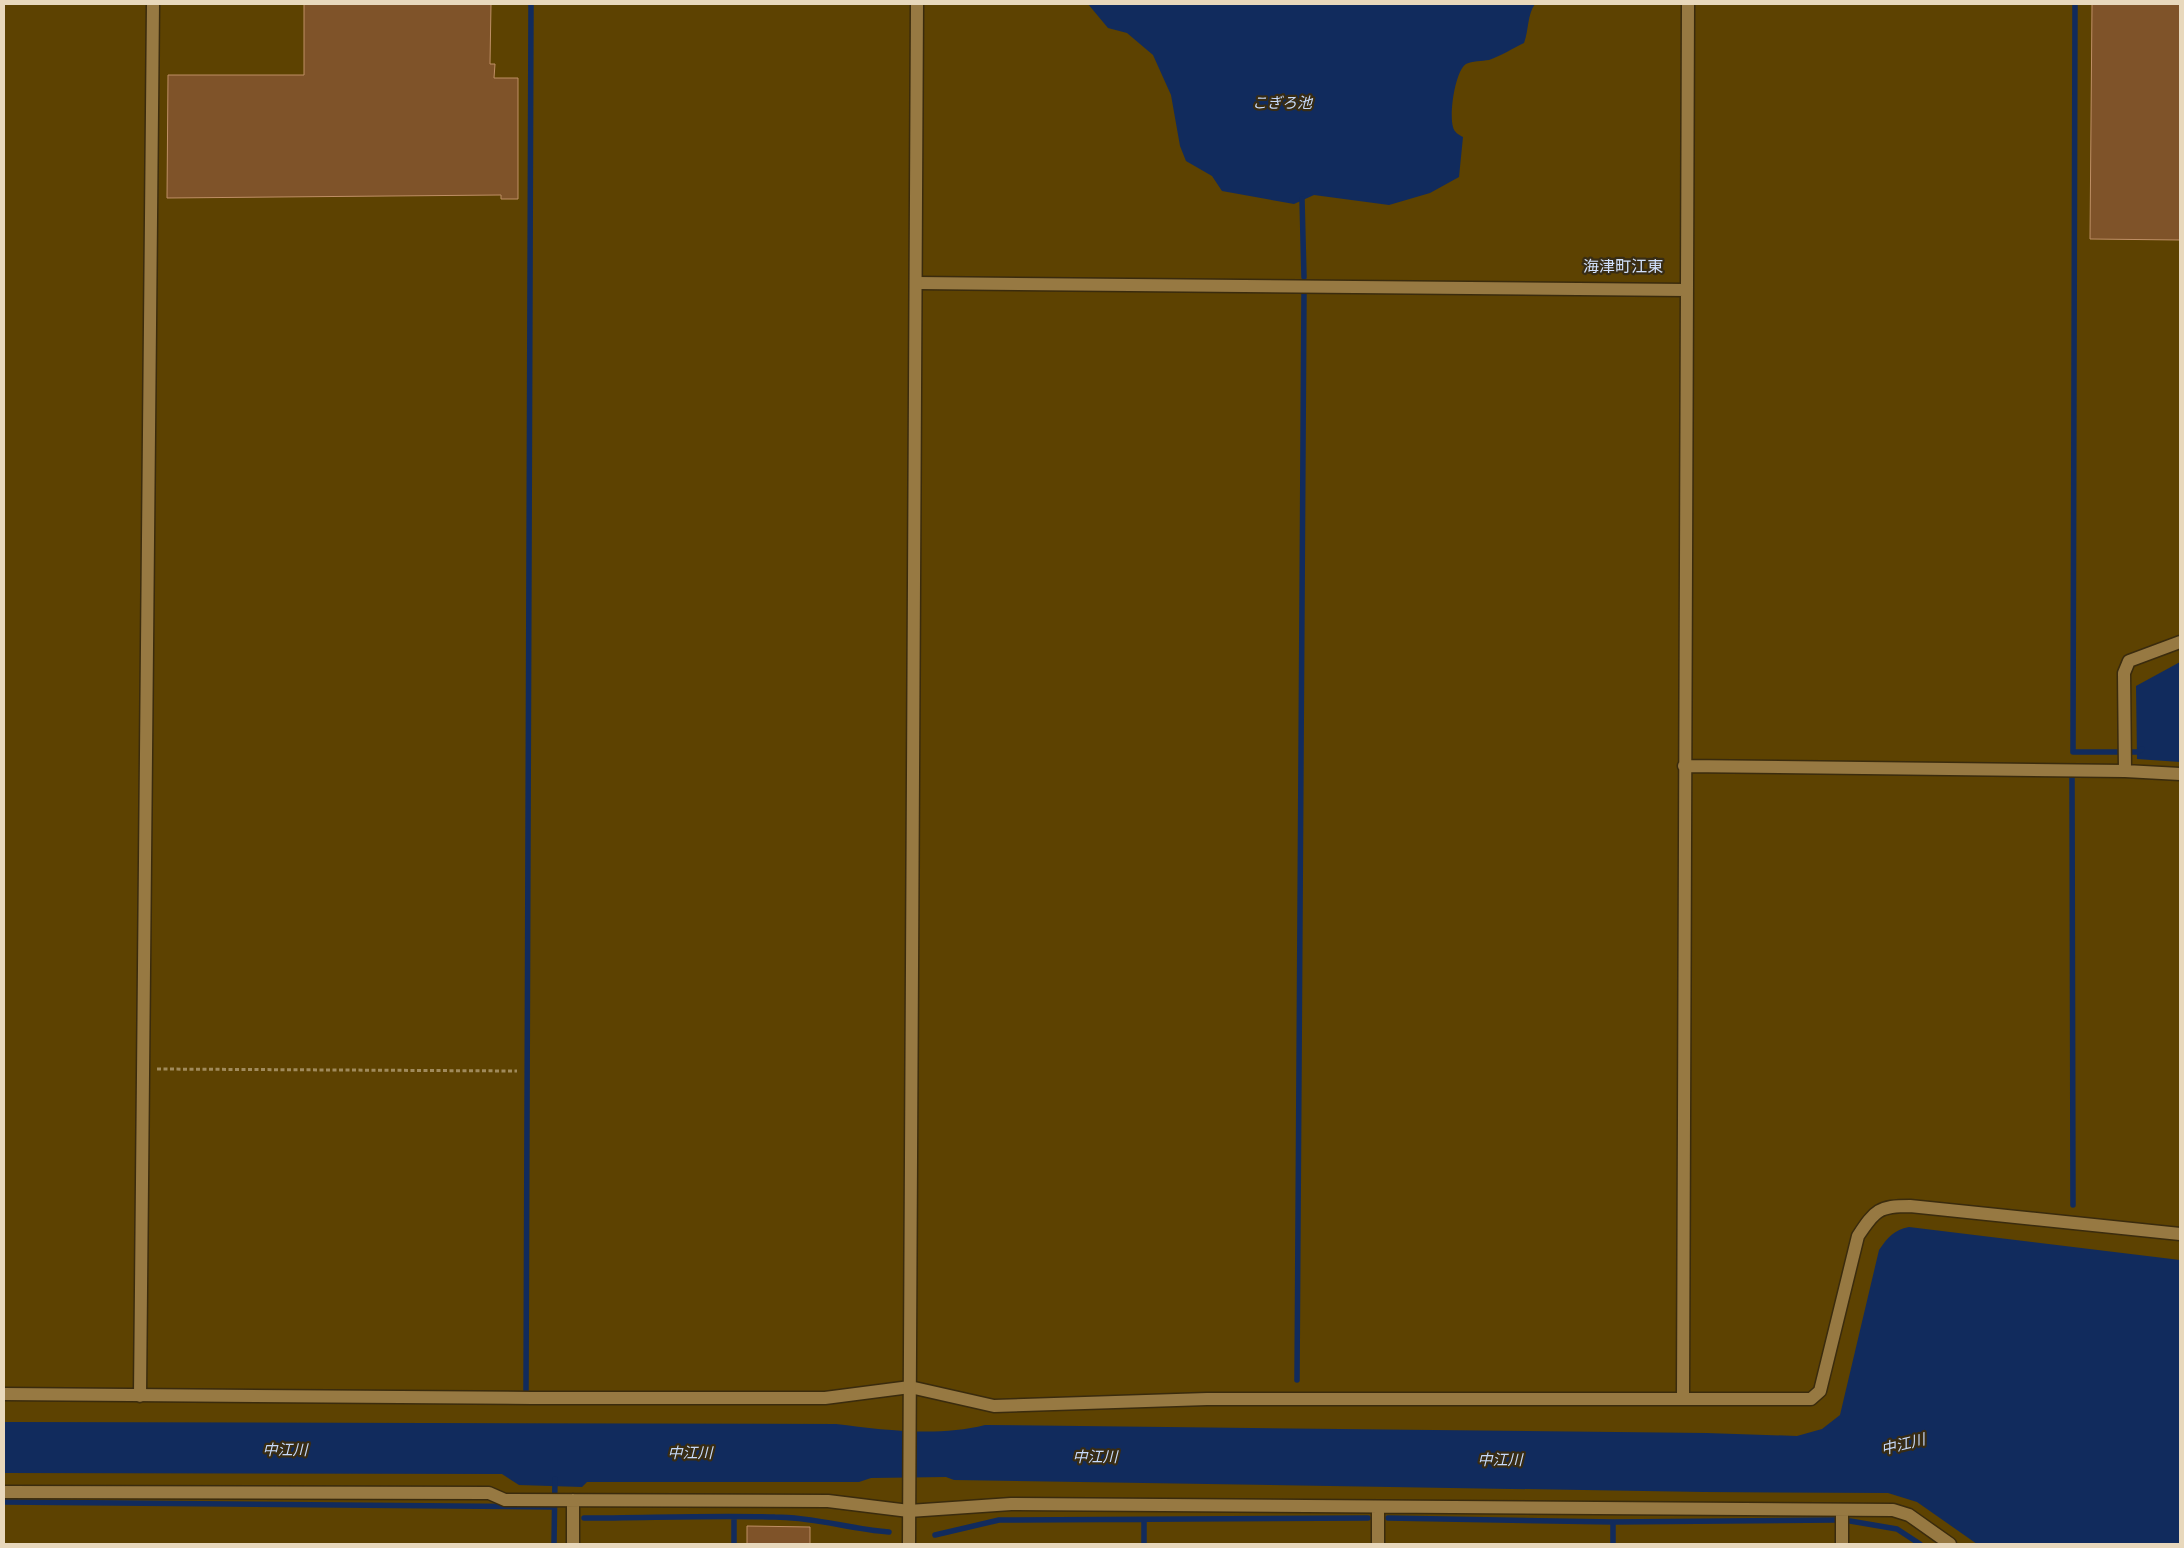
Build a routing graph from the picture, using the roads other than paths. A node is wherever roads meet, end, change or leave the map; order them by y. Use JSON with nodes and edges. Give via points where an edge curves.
{"nodes":[{"id":1,"x":153,"y":4,"type":"edge"},
{"id":2,"x":917,"y":4,"type":"edge"},
{"id":3,"x":1688,"y":4,"type":"edge"},
{"id":4,"x":917,"y":284,"type":"junction"},
{"id":5,"x":1686,"y":290,"type":"junction"},
{"id":6,"x":2180,"y":642,"type":"edge"},
{"id":7,"x":1684,"y":766,"type":"junction"},
{"id":8,"x":2125,"y":767,"type":"junction"},
{"id":9,"x":2180,"y":774,"type":"edge"},
{"id":10,"x":2180,"y":1234,"type":"edge"},
{"id":11,"x":910,"y":1387,"type":"junction"},
{"id":12,"x":4,"y":1394,"type":"edge"},
{"id":13,"x":140,"y":1396,"type":"junction"},
{"id":14,"x":1683,"y":1398,"type":"junction"},
{"id":15,"x":4,"y":1492,"type":"edge"},
{"id":16,"x":570,"y":1500,"type":"junction"},
{"id":17,"x":1378,"y":1508,"type":"junction"},
{"id":18,"x":909,"y":1510,"type":"junction"},
{"id":19,"x":1842,"y":1510,"type":"junction"},
{"id":20,"x":573,"y":1544,"type":"edge"},
{"id":21,"x":909,"y":1544,"type":"edge"},
{"id":22,"x":1378,"y":1544,"type":"edge"},
{"id":23,"x":1842,"y":1544,"type":"edge"},
{"id":24,"x":1950,"y":1544,"type":"edge"}],
"edges":[{"from":1,"to":13,"type":"street"},
{"from":2,"to":4,"type":"street"},
{"from":3,"to":5,"type":"street"},
{"from":4,"to":5,"type":"street"},
{"from":4,"to":11,"type":"street"},
{"from":5,"to":7,"type":"street"},
{"from":6,"to":8,"type":"street","via":[[2129,661],[2124,673]]},
{"from":7,"to":8,"type":"street"},
{"from":7,"to":14,"type":"street"},
{"from":8,"to":9,"type":"street"},
{"from":10,"to":14,"type":"street","via":[[1887,1206],[1870,1217],[1858,1236],[1820,1391],[1811,1400]]},
{"from":11,"to":13,"type":"street","via":[[825,1398]]},
{"from":11,"to":14,"type":"street","via":[[994,1406],[1207,1399]]},
{"from":11,"to":18,"type":"street"},
{"from":12,"to":13,"type":"street"},
{"from":15,"to":16,"type":"street","via":[[489,1493],[505,1500]]},
{"from":16,"to":18,"type":"street","via":[[828,1501]]},
{"from":16,"to":20,"type":"street"},
{"from":17,"to":18,"type":"street","via":[[1011,1504]]},
{"from":17,"to":19,"type":"street"},
{"from":17,"to":22,"type":"street"},
{"from":18,"to":21,"type":"street"},
{"from":19,"to":23,"type":"street"},
{"from":19,"to":24,"type":"street","via":[[1893,1510],[1909,1515]]}]}
